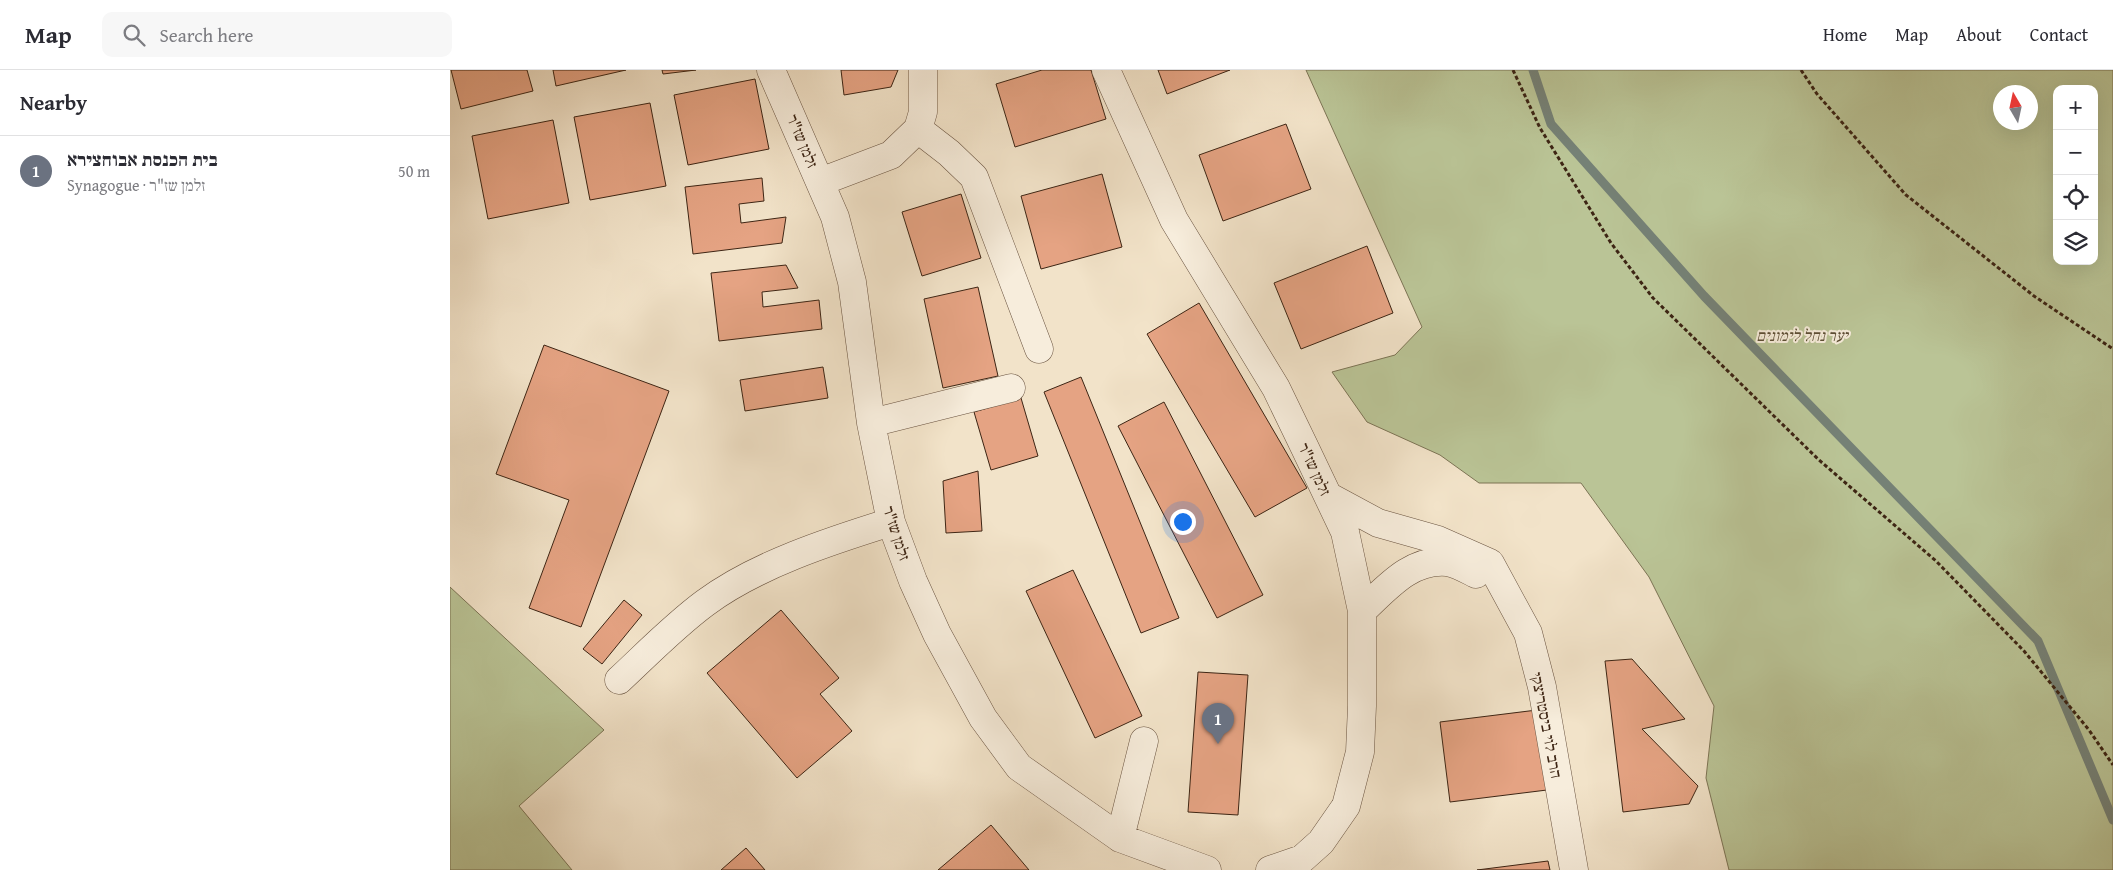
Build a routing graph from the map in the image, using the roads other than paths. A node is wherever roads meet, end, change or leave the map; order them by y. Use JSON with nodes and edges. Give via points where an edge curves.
{"nodes":[{"id":1,"x":771,"y":70,"type":"edge"},
{"id":2,"x":923,"y":70,"type":"edge"},
{"id":3,"x":1106,"y":70,"type":"edge"},
{"id":4,"x":918,"y":129,"type":"junction"},
{"id":5,"x":820,"y":182,"type":"junction"},
{"id":6,"x":1039,"y":350,"type":"dead end"},
{"id":7,"x":1011,"y":388,"type":"dead end"},
{"id":8,"x":871,"y":424,"type":"junction"},
{"id":9,"x":1328,"y":496,"type":"junction"},
{"id":10,"x":891,"y":522,"type":"junction"},
{"id":11,"x":1502,"y":586,"type":"junction"},
{"id":12,"x":1362,"y":611,"type":"junction"},
{"id":13,"x":619,"y":680,"type":"dead end"},
{"id":14,"x":1144,"y":742,"type":"dead end"},
{"id":15,"x":1120,"y":838,"type":"junction"},
{"id":16,"x":1207,"y":870,"type":"edge"},
{"id":17,"x":1270,"y":870,"type":"edge"},
{"id":18,"x":1574,"y":870,"type":"edge"}],
"edges":[{"from":1,"to":5,"type":"street","name":"זלמן שז\"ר"},
{"from":2,"to":4,"type":"street","via":[[923,112]]},
{"from":3,"to":9,"type":"street","name":"זלמן שז\"ר","via":[[1174,220],[1276,388]]},
{"from":4,"to":5,"type":"street","via":[[891,154]]},
{"from":4,"to":6,"type":"street","via":[[974,177]]},
{"from":5,"to":8,"type":"street","name":"זלמן שז\"ר","via":[[835,217],[852,282]]},
{"from":7,"to":8,"type":"street"},
{"from":8,"to":10,"type":"street","name":"זלמן שז\"ר"},
{"from":9,"to":11,"type":"street","name":"הרב לוי ביסטריצקי","via":[[1378,523],[1438,540],[1490,563]]},
{"from":9,"to":12,"type":"street","name":"זלמן שז\"ר","via":[[1345,532]]},
{"from":10,"to":13,"type":"street","via":[[797,555],[746,578],[705,603]]},
{"from":10,"to":15,"type":"street","name":"זלמן שז\"ר","via":[[937,634],[983,718],[1019,767]]},
{"from":11,"to":12,"type":"street","via":[[1449,562],[1428,563],[1406,571]]},
{"from":11,"to":18,"type":"street","name":"הרב לוי ביסטריצקי","via":[[1528,633],[1542,687]]},
{"from":12,"to":17,"type":"street","name":"זלמן שז\"ר","via":[[1360,752],[1346,806],[1321,842],[1302,859]]},
{"from":14,"to":15,"type":"street"},
{"from":15,"to":16,"type":"street","name":"זלמן שז\"ר"}]}
